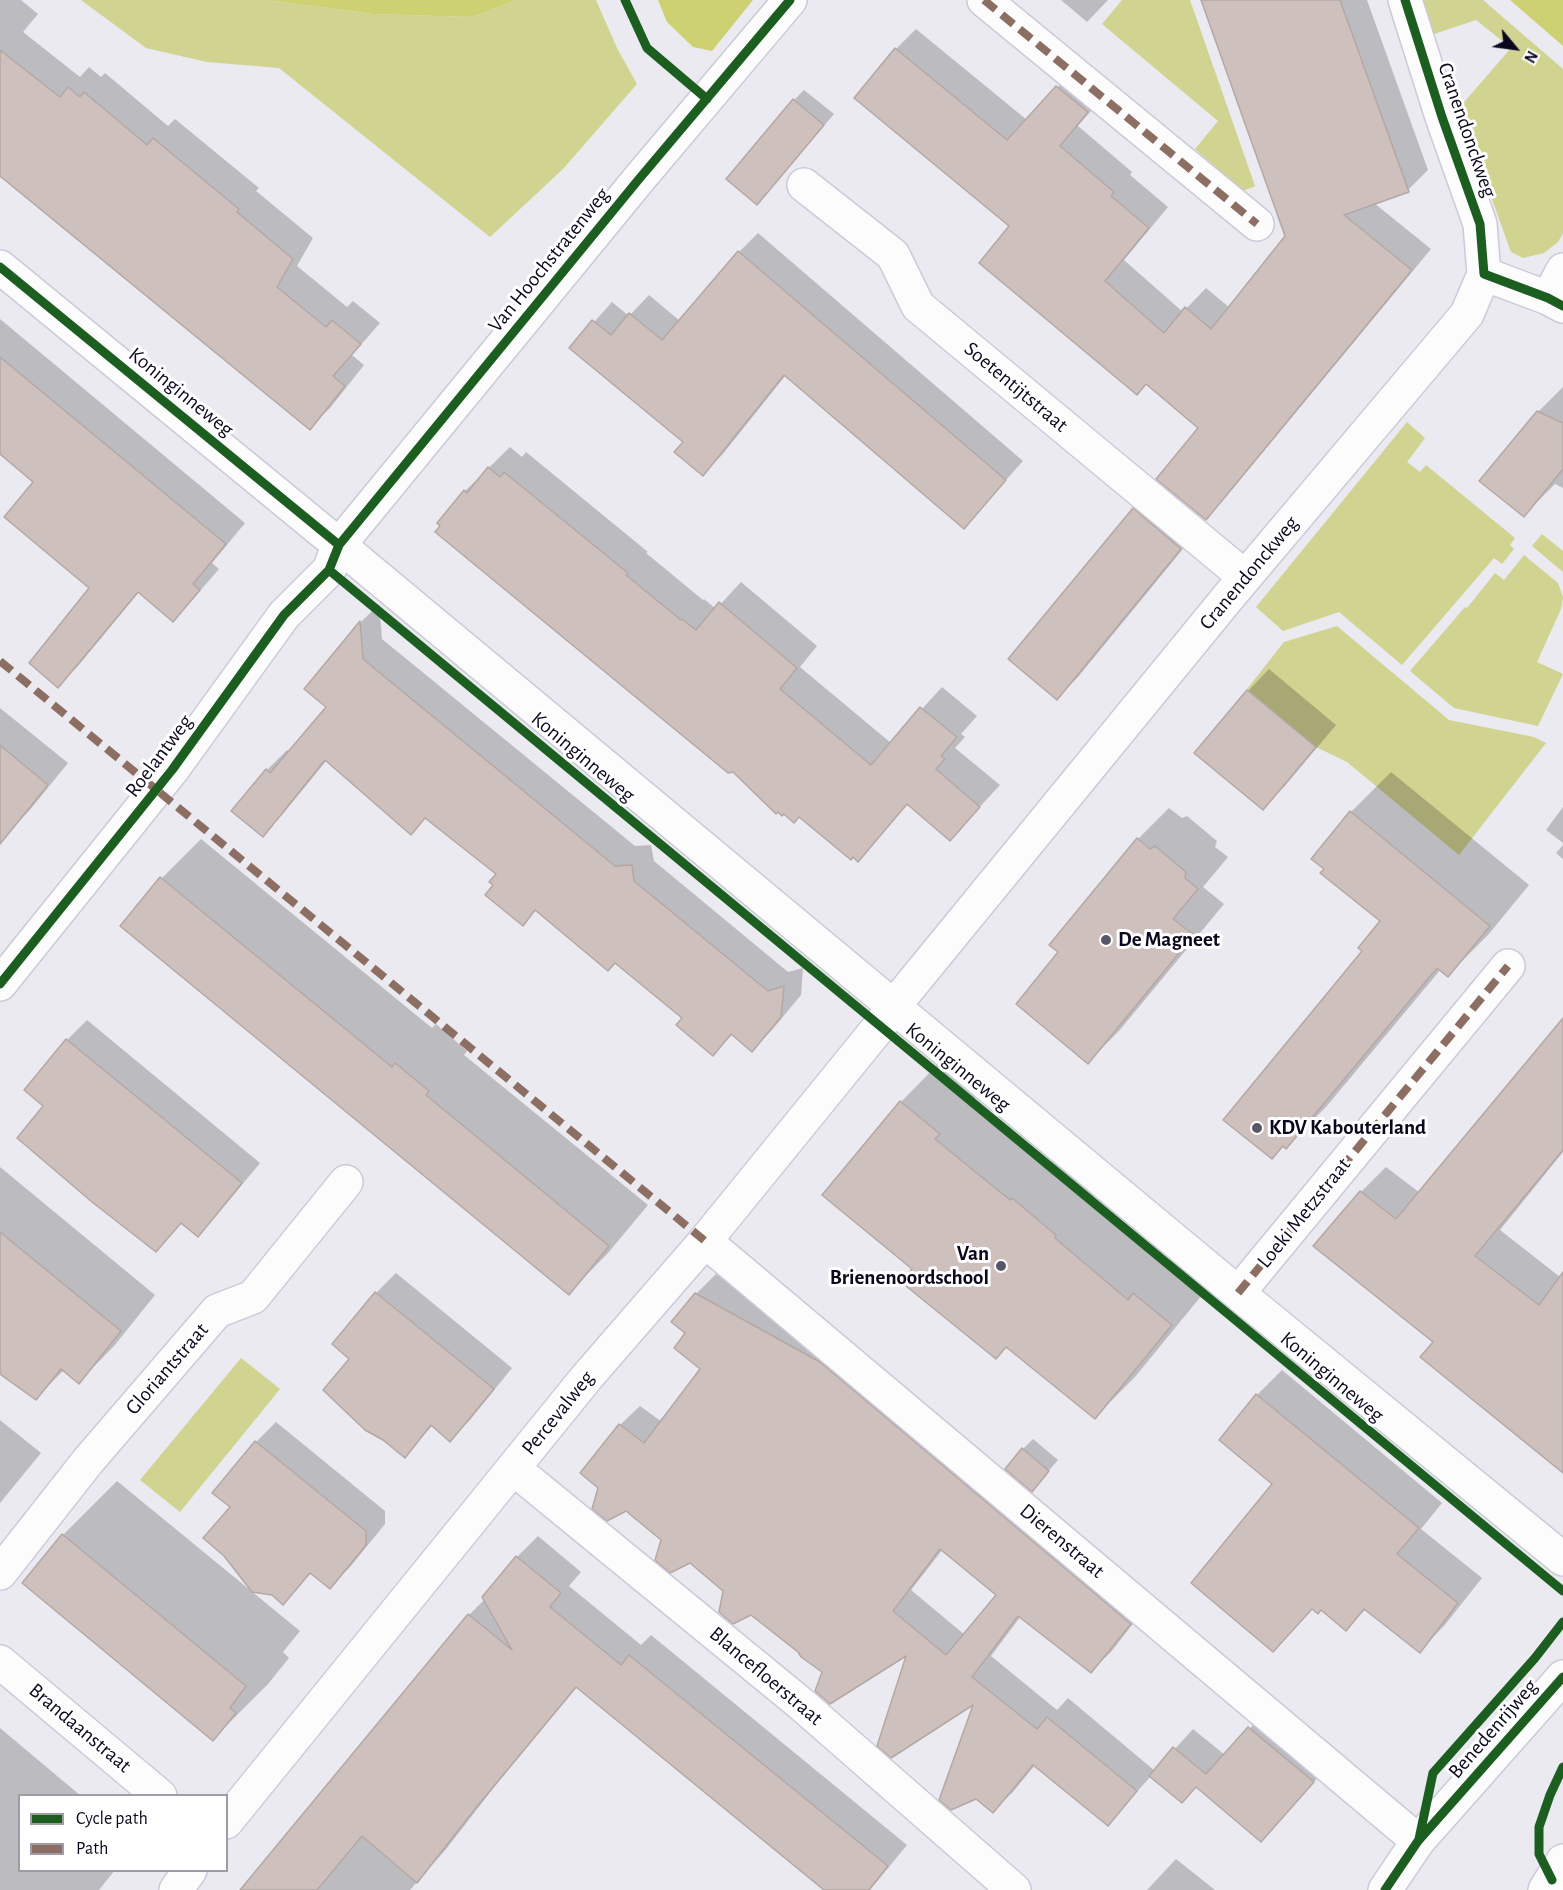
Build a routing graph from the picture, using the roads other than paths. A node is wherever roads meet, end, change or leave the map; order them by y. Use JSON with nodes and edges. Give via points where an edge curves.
{"nodes":[{"id":1,"x":790,"y":0,"type":"edge"},
{"id":2,"x":984,"y":0,"type":"edge"},
{"id":3,"x":1405,"y":0,"type":"edge"},
{"id":4,"x":804,"y":185,"type":"dead end"},
{"id":5,"x":1257,"y":224,"type":"dead end"},
{"id":6,"x":0,"y":267,"type":"edge"},
{"id":7,"x":1484,"y":274,"type":"junction"},
{"id":8,"x":1558,"y":291,"type":"edge"},
{"id":9,"x":339,"y":545,"type":"junction"},
{"id":10,"x":1245,"y":577,"type":"junction"},
{"id":11,"x":1508,"y":966,"type":"dead end"},
{"id":12,"x":0,"y":984,"type":"edge"},
{"id":13,"x":893,"y":1007,"type":"junction"},
{"id":14,"x":346,"y":1182,"type":"dead end"},
{"id":15,"x":705,"y":1241,"type":"junction"},
{"id":16,"x":1238,"y":1293,"type":"junction"},
{"id":17,"x":513,"y":1468,"type":"junction"},
{"id":18,"x":1563,"y":1559,"type":"edge"},
{"id":19,"x":0,"y":1572,"type":"edge"},
{"id":20,"x":0,"y":1662,"type":"edge"},
{"id":21,"x":1563,"y":1677,"type":"edge"},
{"id":22,"x":158,"y":1794,"type":"edge"},
{"id":23,"x":228,"y":1820,"type":"edge"},
{"id":24,"x":1418,"y":1841,"type":"junction"},
{"id":25,"x":1563,"y":1861,"type":"edge"},
{"id":26,"x":189,"y":1872,"type":"edge"},
{"id":27,"x":176,"y":1890,"type":"edge"},
{"id":28,"x":1014,"y":1890,"type":"edge"},
{"id":29,"x":1385,"y":1890,"type":"edge"},
{"id":30,"x":1545,"y":1890,"type":"edge"}],
"edges":[{"from":1,"to":9,"type":"street","name":"Van Hoochstratenweg"},
{"from":2,"to":5,"type":"street"},
{"from":3,"to":7,"type":"street","name":"Cranendonckweg","via":[[1480,224]]},
{"from":4,"to":10,"type":"street","name":"Soetentijtstraat","via":[[893,255],[918,306]]},
{"from":6,"to":9,"type":"street","name":"Koninginneweg"},
{"from":7,"to":8,"type":"street"},
{"from":7,"to":10,"type":"street","name":"Cranendonckweg","via":[[1467,314]]},
{"from":9,"to":12,"type":"street","name":"Roelantweg","via":[[329,570],[284,615],[172,770]]},
{"from":9,"to":13,"type":"street","name":"Koninginneweg"},
{"from":10,"to":13,"type":"street","name":"Cranendonckweg"},
{"from":11,"to":16,"type":"street","name":"Loeki Metzstraat"},
{"from":13,"to":15,"type":"street","name":"Percevalweg"},
{"from":13,"to":16,"type":"street","name":"Koninginneweg"},
{"from":14,"to":19,"type":"street","name":"Gloriantstraat","via":[[253,1297],[216,1311]]},
{"from":15,"to":17,"type":"street","name":"Percevalweg"},
{"from":15,"to":24,"type":"street","name":"Dierenstraat"},
{"from":16,"to":18,"type":"street","name":"Koninginneweg"},
{"from":17,"to":23,"type":"street","name":"Percevalweg"},
{"from":17,"to":28,"type":"street","name":"Blancefloerstraat","via":[[800,1703]]},
{"from":20,"to":22,"type":"street","name":"Brandaanstraat"},
{"from":21,"to":24,"type":"street","name":"Benedenrijweg"},
{"from":24,"to":29,"type":"street","name":"Benedenrijweg"},
{"from":25,"to":30,"type":"street"},
{"from":26,"to":27,"type":"street"}]}
